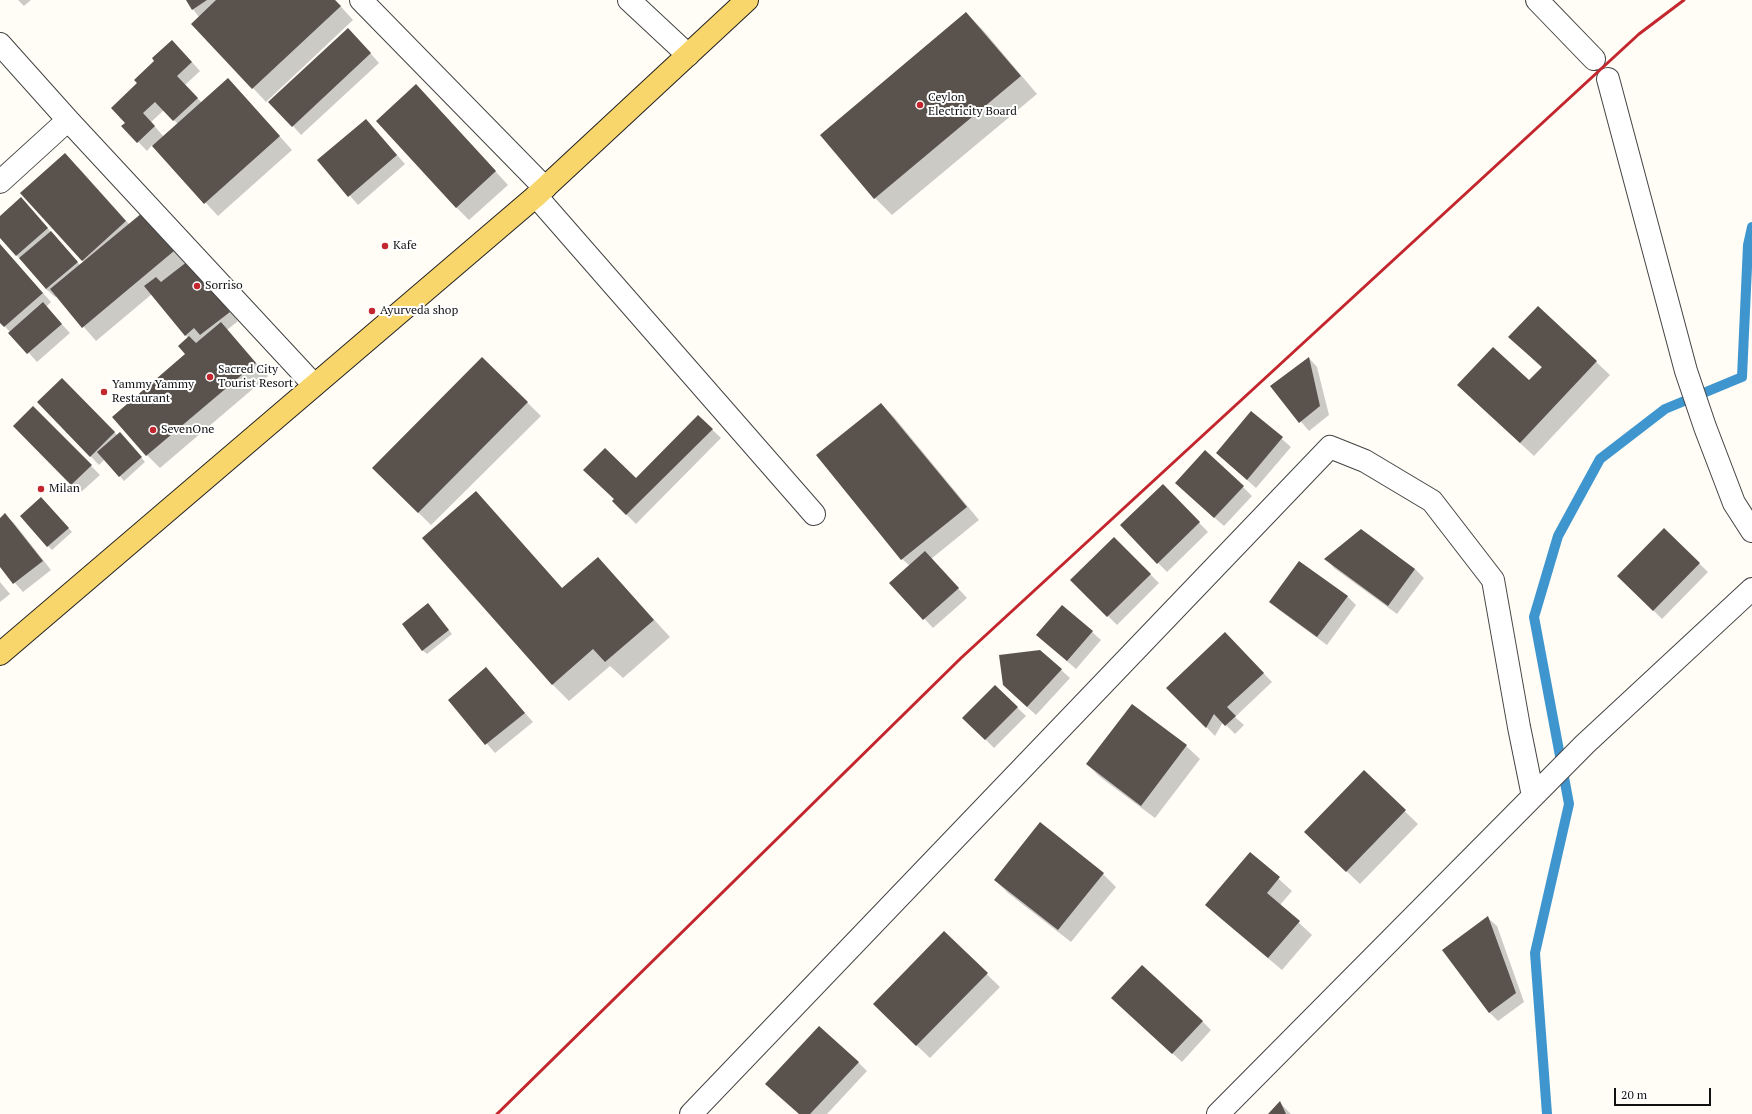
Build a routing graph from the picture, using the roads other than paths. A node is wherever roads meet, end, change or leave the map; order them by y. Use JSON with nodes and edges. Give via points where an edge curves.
{"nodes":[{"id":1,"x":361,"y":0,"type":"edge"},
{"id":2,"x":629,"y":0,"type":"edge"},
{"id":3,"x":747,"y":0,"type":"edge"},
{"id":4,"x":1537,"y":0,"type":"edge"},
{"id":5,"x":0,"y":44,"type":"edge"},
{"id":6,"x":688,"y":55,"type":"junction"},
{"id":7,"x":1594,"y":59,"type":"dead end"},
{"id":8,"x":1608,"y":79,"type":"dead end"},
{"id":9,"x":68,"y":120,"type":"junction"},
{"id":10,"x":0,"y":182,"type":"edge"},
{"id":11,"x":541,"y":192,"type":"junction"},
{"id":12,"x":314,"y":384,"type":"junction"},
{"id":13,"x":814,"y":514,"type":"dead end"},
{"id":14,"x":1752,"y":531,"type":"edge"},
{"id":15,"x":1752,"y":589,"type":"edge"},
{"id":16,"x":0,"y":654,"type":"edge"},
{"id":17,"x":1533,"y":796,"type":"junction"},
{"id":18,"x":691,"y":1114,"type":"edge"},
{"id":19,"x":1218,"y":1114,"type":"edge"}],
"edges":[{"from":1,"to":11,"type":"street"},
{"from":2,"to":6,"type":"street"},
{"from":3,"to":6,"type":"main road"},
{"from":4,"to":7,"type":"street"},
{"from":5,"to":9,"type":"street"},
{"from":6,"to":11,"type":"main road"},
{"from":8,"to":14,"type":"street","via":[[1686,371],[1734,503]]},
{"from":9,"to":10,"type":"street"},
{"from":9,"to":12,"type":"street"},
{"from":11,"to":12,"type":"main road"},
{"from":11,"to":13,"type":"street"},
{"from":12,"to":16,"type":"main road"},
{"from":15,"to":17,"type":"street","via":[[1585,744]]},
{"from":17,"to":18,"type":"street","via":[[1493,580],[1432,501],[1365,461],[1330,448]]},
{"from":17,"to":19,"type":"street"}]}
